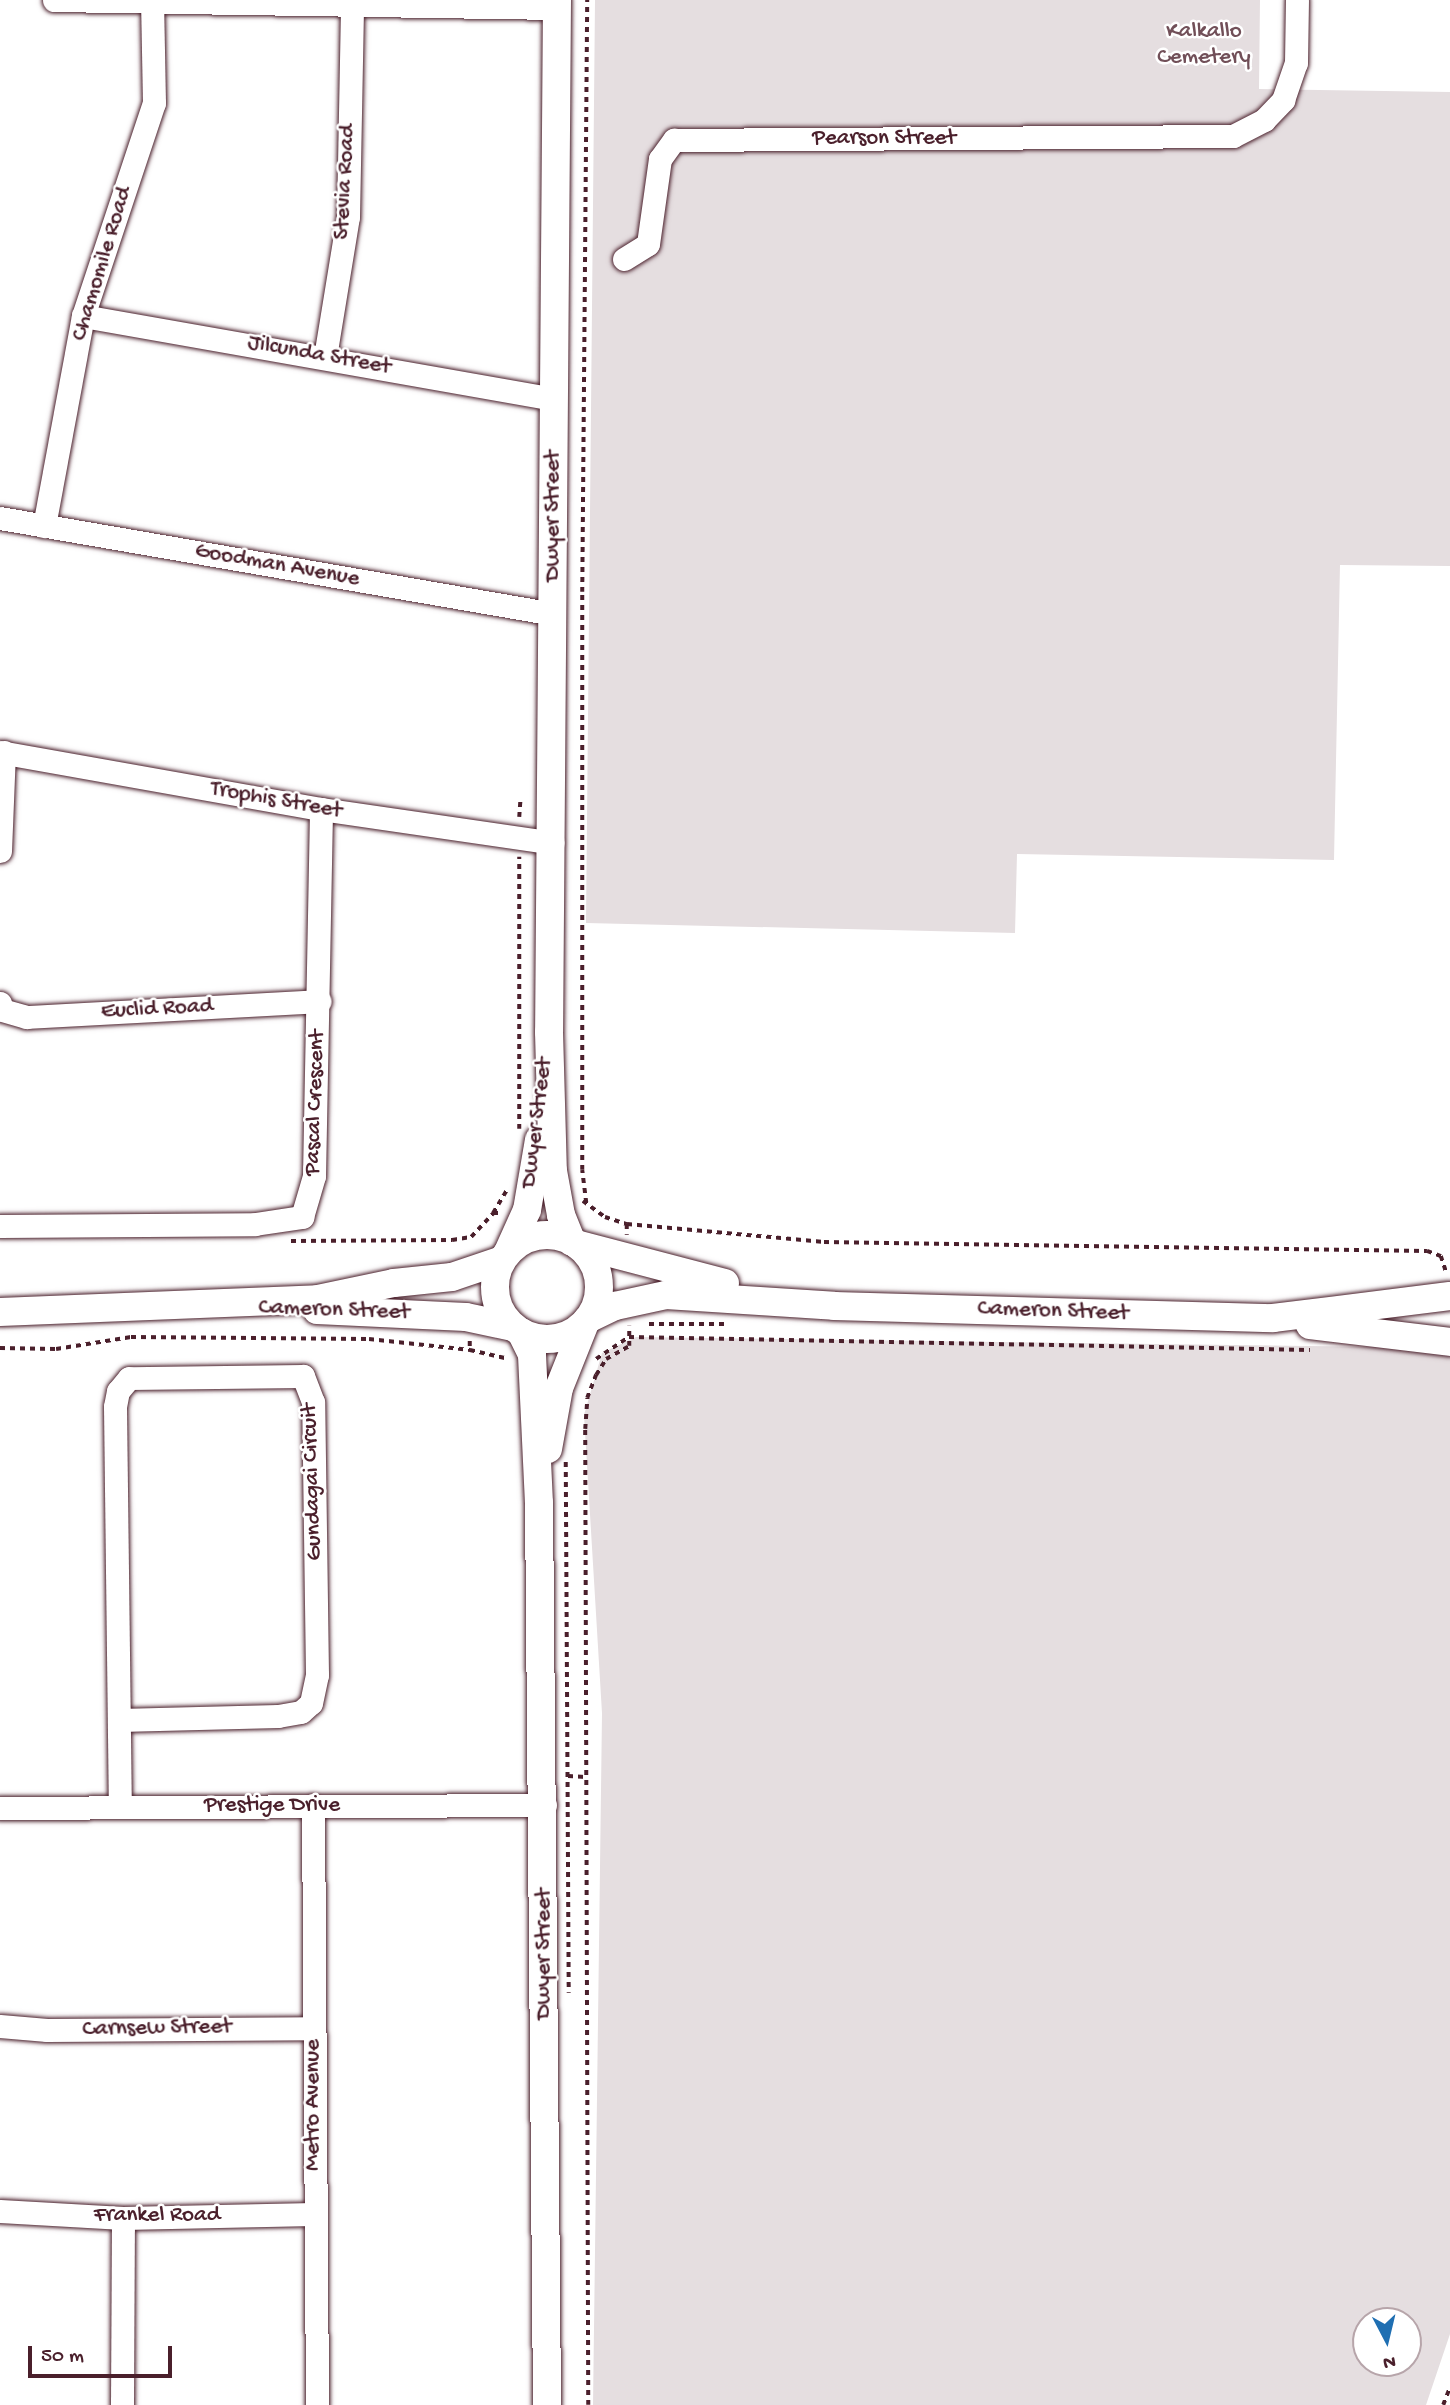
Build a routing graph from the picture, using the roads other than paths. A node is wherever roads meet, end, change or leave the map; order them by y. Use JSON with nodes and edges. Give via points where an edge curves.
{"nodes":[{"id":1,"x":54,"y":0,"type":"edge"},
{"id":2,"x":1297,"y":0,"type":"edge"},
{"id":3,"x":152,"y":3,"type":"junction"},
{"id":4,"x":557,"y":4,"type":"edge"},
{"id":5,"x":352,"y":5,"type":"junction"},
{"id":6,"x":624,"y":259,"type":"dead end"},
{"id":7,"x":83,"y":316,"type":"junction"},
{"id":8,"x":325,"y":357,"type":"junction"},
{"id":9,"x":555,"y":399,"type":"junction"},
{"id":10,"x":0,"y":518,"type":"edge"},
{"id":11,"x":44,"y":526,"type":"junction"},
{"id":12,"x":554,"y":614,"type":"junction"},
{"id":13,"x":2,"y":752,"type":"edge"},
{"id":14,"x":321,"y":809,"type":"junction"},
{"id":15,"x":553,"y":843,"type":"junction"},
{"id":16,"x":0,"y":851,"type":"edge"},
{"id":17,"x":320,"y":1001,"type":"junction"},
{"id":18,"x":0,"y":1003,"type":"edge"},
{"id":19,"x":549,"y":1032,"type":"junction"},
{"id":20,"x":0,"y":1226,"type":"edge"},
{"id":21,"x":574,"y":1243,"type":"junction"},
{"id":22,"x":505,"y":1256,"type":"junction"},
{"id":23,"x":1449,"y":1296,"type":"edge"},
{"id":24,"x":154,"y":1304,"type":"junction"},
{"id":25,"x":834,"y":1306,"type":"junction"},
{"id":26,"x":0,"y":1312,"type":"edge"},
{"id":27,"x":1273,"y":1318,"type":"junction"},
{"id":28,"x":586,"y":1321,"type":"junction"},
{"id":29,"x":517,"y":1330,"type":"junction"},
{"id":30,"x":1450,"y":1342,"type":"edge"},
{"id":31,"x":539,"y":1503,"type":"junction"},
{"id":32,"x":119,"y":1720,"type":"junction"},
{"id":33,"x":313,"y":1805,"type":"junction"},
{"id":34,"x":545,"y":1805,"type":"junction"},
{"id":35,"x":120,"y":1807,"type":"junction"},
{"id":36,"x":0,"y":1808,"type":"edge"},
{"id":37,"x":0,"y":2026,"type":"edge"},
{"id":38,"x":314,"y":2028,"type":"junction"},
{"id":39,"x":0,"y":2211,"type":"edge"},
{"id":40,"x":314,"y":2214,"type":"junction"},
{"id":41,"x":123,"y":2218,"type":"junction"},
{"id":42,"x":122,"y":2405,"type":"edge"},
{"id":43,"x":317,"y":2405,"type":"edge"},
{"id":44,"x":547,"y":2405,"type":"edge"}],
"edges":[{"from":1,"to":3,"type":"street"},
{"from":2,"to":6,"type":"street","name":"Pearson Street","via":[[1296,63],[1283,100],[1264,120],[1233,136],[674,140],[660,159],[648,244]]},
{"from":3,"to":5,"type":"street"},
{"from":3,"to":7,"type":"street","name":"Chamomile Road","via":[[154,103]]},
{"from":4,"to":5,"type":"street"},
{"from":4,"to":9,"type":"street","name":"Dwyer Street"},
{"from":5,"to":8,"type":"street","name":"Stevia Road","via":[[348,217]]},
{"from":7,"to":8,"type":"street","name":"Jilcunda Street"},
{"from":7,"to":11,"type":"street","name":"Chamomile Road"},
{"from":8,"to":9,"type":"street","name":"Jilcunda Street"},
{"from":9,"to":12,"type":"street","name":"Dwyer Street"},
{"from":10,"to":11,"type":"street","name":"Goodman Avenue"},
{"from":11,"to":12,"type":"street","name":"Goodman Avenue"},
{"from":12,"to":15,"type":"street","name":"Dwyer Street"},
{"from":13,"to":14,"type":"street","name":"Trophis Street"},
{"from":13,"to":16,"type":"street"},
{"from":14,"to":15,"type":"street","name":"Trophis Street"},
{"from":14,"to":17,"type":"street","name":"Pascal Crescent"},
{"from":15,"to":19,"type":"street","name":"Dwyer Street"},
{"from":17,"to":18,"type":"street","name":"Euclid Road","via":[[27,1017],[2,1010]]},
{"from":17,"to":20,"type":"street","name":"Pascal Crescent","via":[[314,1177],[302,1217],[255,1224]]},
{"from":19,"to":21,"type":"street","name":"Dwyer Street","via":[[553,1171],[561,1215]]},
{"from":19,"to":22,"type":"street","name":"Dwyer Street","via":[[538,1156],[527,1210]]},
{"from":21,"to":22,"type":"street","via":[[538,1236]]},
{"from":21,"to":25,"type":"street","name":"Cameron Street","via":[[652,1266]]},
{"from":21,"to":28,"type":"street","via":[[594,1265],[598,1279],[595,1307]]},
{"from":22,"to":24,"type":"street","name":"Cameron Street","via":[[452,1277],[318,1299]]},
{"from":22,"to":29,"type":"street","via":[[496,1296]]},
{"from":23,"to":27,"type":"street","name":"Cameron Street"},
{"from":24,"to":26,"type":"street","name":"Cameron Street"},
{"from":24,"to":29,"type":"street","name":"Cameron Street","via":[[466,1317]]},
{"from":25,"to":27,"type":"street","name":"Cameron Street"},
{"from":25,"to":28,"type":"street","name":"Cameron Street","via":[[666,1295],[615,1306]]},
{"from":27,"to":30,"type":"street","name":"Cameron Street","via":[[1378,1336]]},
{"from":28,"to":29,"type":"street","via":[[561,1337],[548,1339]]},
{"from":28,"to":31,"type":"street","name":"Dwyer Street","via":[[559,1388]]},
{"from":29,"to":31,"type":"street","name":"Dwyer Street","via":[[531,1355]]},
{"from":31,"to":34,"type":"street","name":"Dwyer Street"},
{"from":32,"to":32,"type":"street","name":"Gundagai Circuit","via":[[118,1391],[129,1378],[303,1376],[313,1402],[317,1675],[311,1703],[301,1712],[278,1716]]},
{"from":32,"to":35,"type":"street","name":"Gundagai Circuit"},
{"from":33,"to":34,"type":"street","name":"Prestige Drive"},
{"from":33,"to":35,"type":"street","name":"Prestige Drive"},
{"from":33,"to":38,"type":"street","name":"Metro Avenue"},
{"from":34,"to":44,"type":"street","name":"Dwyer Street"},
{"from":35,"to":36,"type":"street","name":"Prestige Drive"},
{"from":37,"to":38,"type":"street","name":"Carnsew Street","via":[[47,2031]]},
{"from":38,"to":40,"type":"street","name":"Metro Avenue"},
{"from":39,"to":41,"type":"street","name":"Frankel Road"},
{"from":40,"to":41,"type":"street","name":"Frankel Road"},
{"from":40,"to":43,"type":"street","name":"Metro Avenue"},
{"from":41,"to":42,"type":"street"}]}
